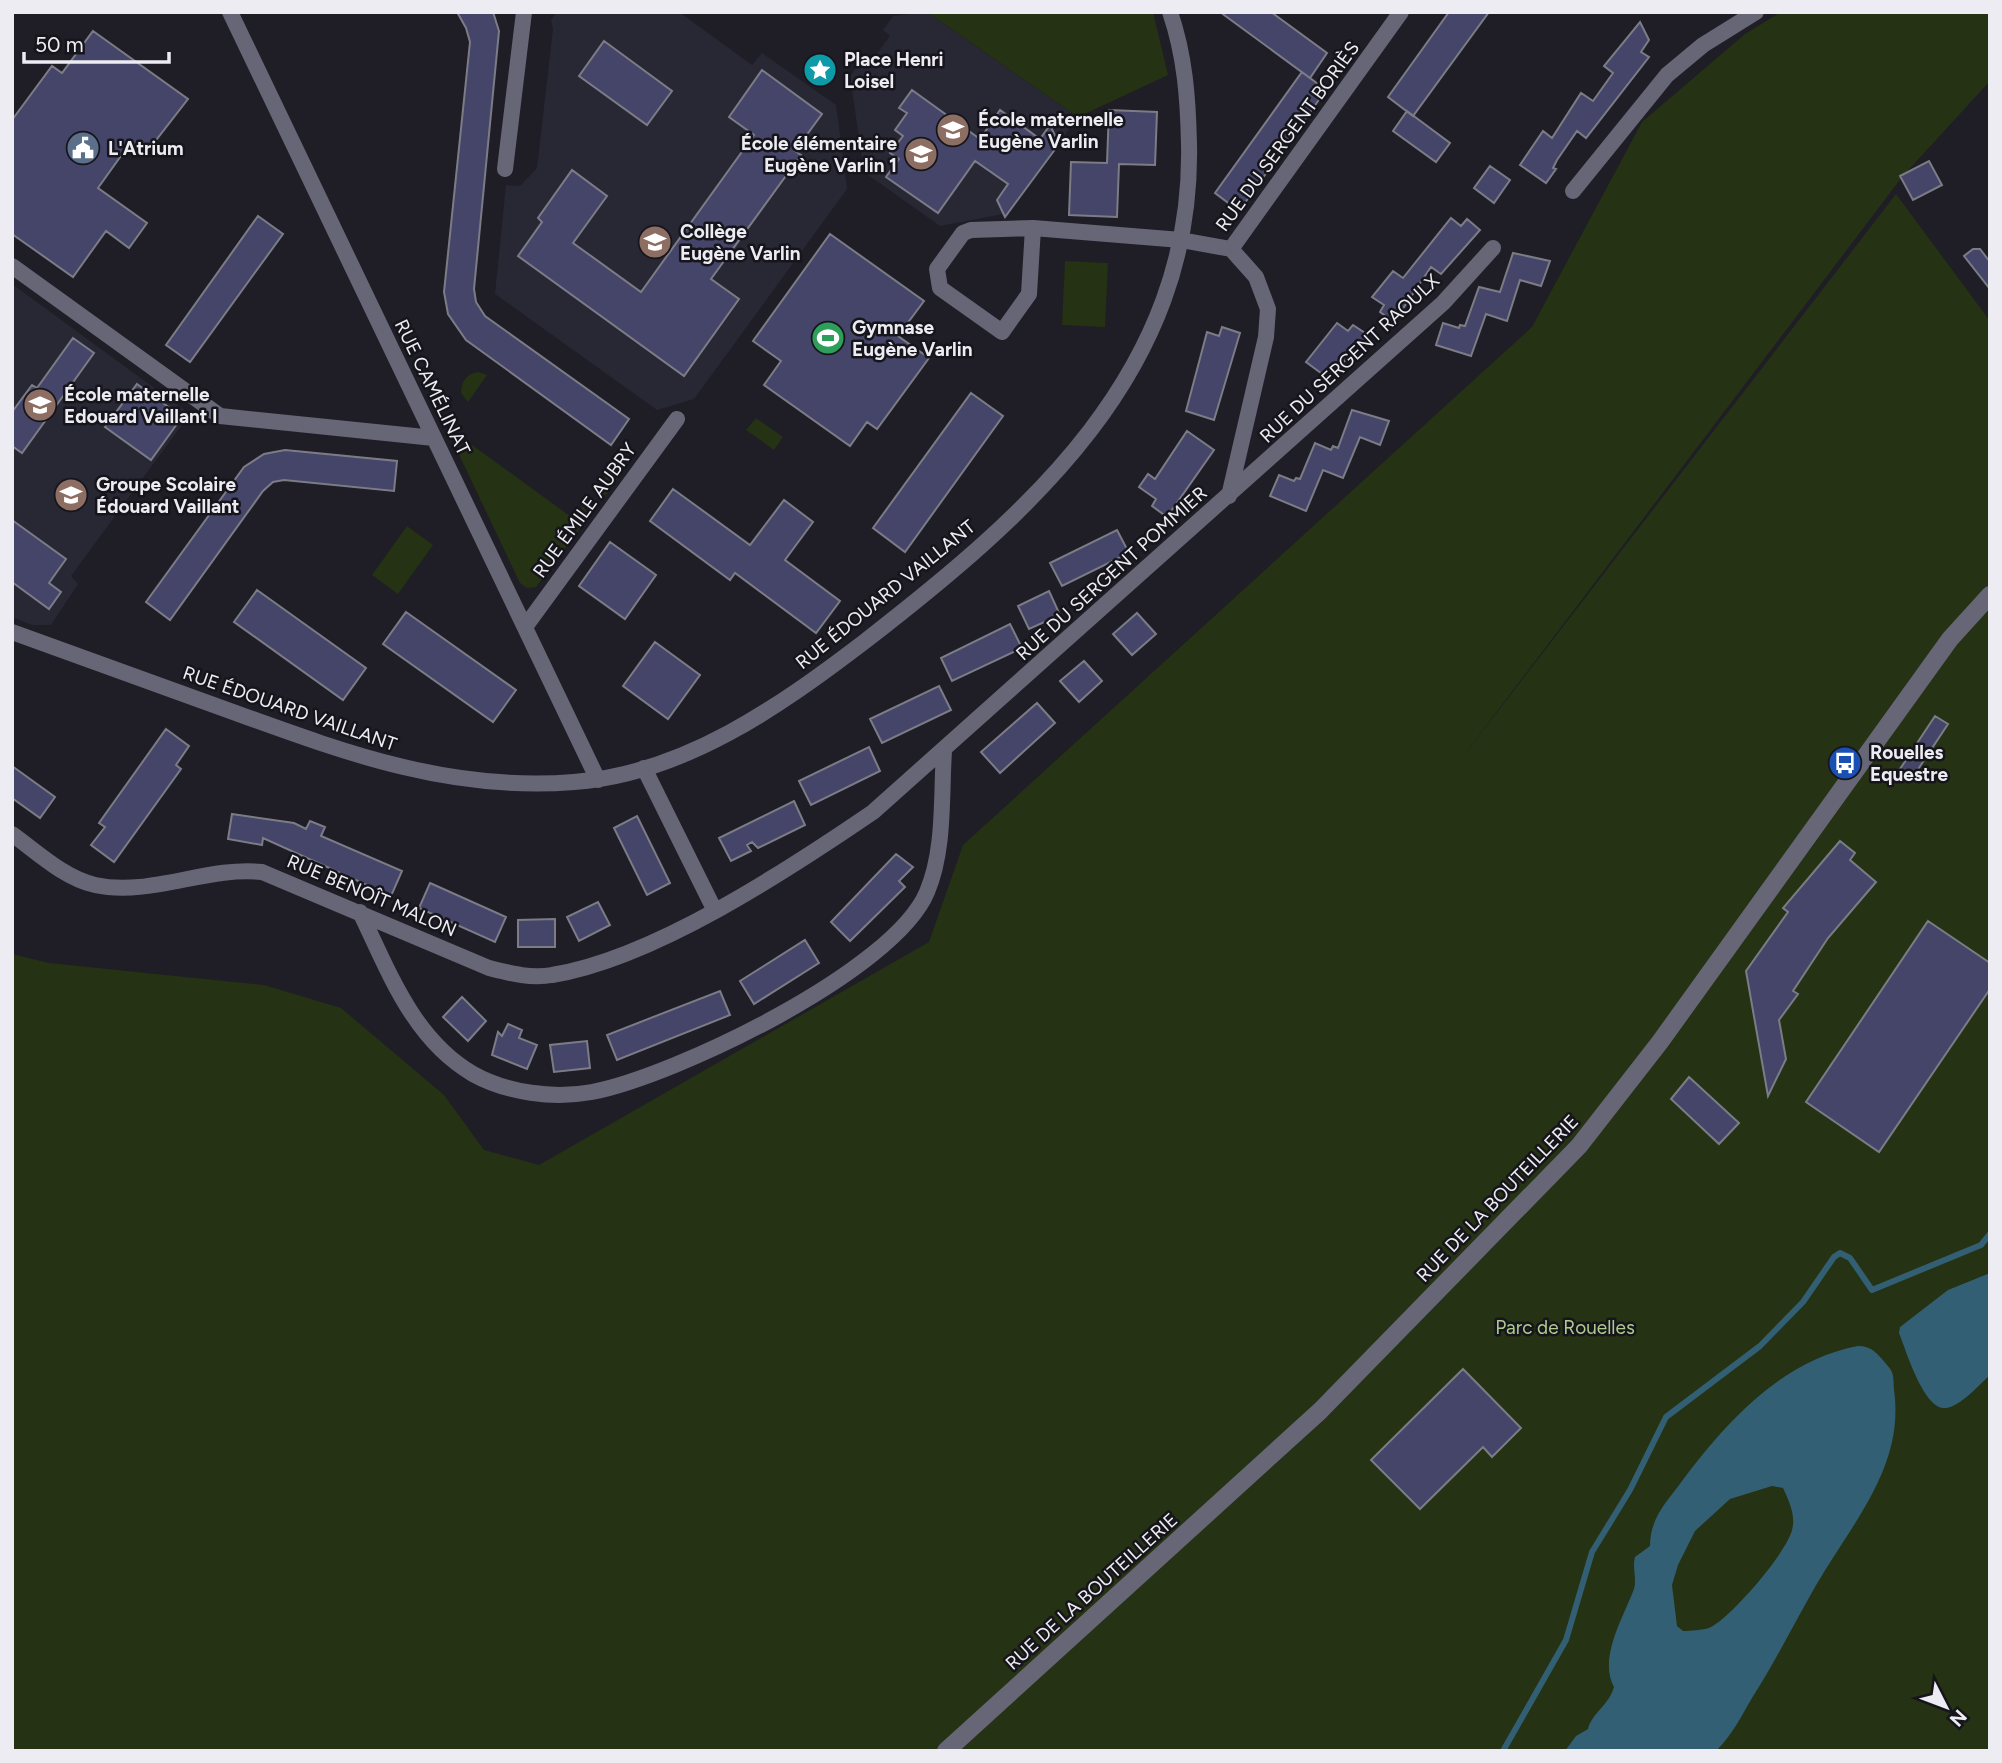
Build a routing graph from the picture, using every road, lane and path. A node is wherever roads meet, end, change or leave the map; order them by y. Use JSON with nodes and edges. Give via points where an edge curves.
{"nodes":[{"id":1,"x":230,"y":12,"type":"edge"},
{"id":2,"x":524,"y":12,"type":"edge"},
{"id":3,"x":1170,"y":12,"type":"edge"},
{"id":4,"x":1401,"y":12,"type":"edge"},
{"id":5,"x":1756,"y":12,"type":"edge"},
{"id":6,"x":505,"y":169,"type":"dead end"},
{"id":7,"x":1573,"y":191,"type":"dead end"},
{"id":8,"x":1033,"y":228,"type":"junction"},
{"id":9,"x":1181,"y":240,"type":"junction"},
{"id":10,"x":1493,"y":247,"type":"dead end"},
{"id":11,"x":1231,"y":249,"type":"junction"},
{"id":12,"x":12,"y":266,"type":"edge"},
{"id":13,"x":677,"y":419,"type":"dead end"},
{"id":14,"x":434,"y":438,"type":"junction"},
{"id":15,"x":1229,"y":496,"type":"junction"},
{"id":16,"x":1990,"y":595,"type":"edge"},
{"id":17,"x":525,"y":626,"type":"junction"},
{"id":18,"x":12,"y":632,"type":"edge"},
{"id":19,"x":944,"y":751,"type":"junction"},
{"id":20,"x":644,"y":768,"type":"junction"},
{"id":21,"x":598,"y":780,"type":"junction"},
{"id":22,"x":12,"y":834,"type":"edge"},
{"id":23,"x":714,"y":909,"type":"junction"},
{"id":24,"x":360,"y":912,"type":"junction"},
{"id":25,"x":946,"y":1751,"type":"edge"}],
"edges":[{"from":1,"to":14,"type":"street","name":"RUE CAMÉLINAT"},
{"from":2,"to":6,"type":"street"},
{"from":3,"to":9,"type":"street","name":"RUE ÉDOUARD VAILLANT","via":[[1184,64],[1188,113],[1190,181]]},
{"from":4,"to":11,"type":"street","name":"RUE DU SERGENT BORIÈS"},
{"from":5,"to":7,"type":"street","via":[[1667,75]]},
{"from":8,"to":8,"type":"street","via":[[1029,294],[1002,332],[940,288],[937,269],[963,233]]},
{"from":8,"to":9,"type":"street"},
{"from":9,"to":11,"type":"street"},
{"from":9,"to":20,"type":"street","name":"RUE ÉDOUARD VAILLANT","via":[[1143,347],[1108,409],[1060,470],[984,542],[823,673],[702,747]]},
{"from":10,"to":15,"type":"street","name":"RUE DU SERGENT RAOULX","via":[[1443,303]]},
{"from":11,"to":15,"type":"street","name":"RUE DU SERGENT POMMIER","via":[[1256,277],[1268,309],[1266,337]]},
{"from":12,"to":14,"type":"street","via":[[220,416]]},
{"from":13,"to":17,"type":"street","name":"RUE ÉMILE AUBRY"},
{"from":14,"to":17,"type":"street","name":"RUE CAMÉLINAT"},
{"from":15,"to":19,"type":"street","name":"RUE DU SERGENT POMMIER"},
{"from":16,"to":25,"type":"street","name":"RUE DE LA BOUTEILLERIE","via":[[1950,639],[1660,1042],[1578,1146],[1320,1411]]},
{"from":17,"to":21,"type":"street","name":"RUE CAMÉLINAT"},
{"from":18,"to":21,"type":"street","name":"RUE ÉDOUARD VAILLANT","via":[[350,754],[427,775],[521,785]]},
{"from":19,"to":23,"type":"street","name":"RUE BENOÎT MALON","via":[[873,812]]},
{"from":19,"to":24,"type":"street","via":[[936,864],[926,894],[908,922],[838,978],[772,1020],[664,1070],[592,1092],[555,1095],[514,1089],[475,1075],[446,1055],[423,1031],[400,995]]},
{"from":20,"to":21,"type":"street","name":"RUE ÉDOUARD VAILLANT"},
{"from":20,"to":23,"type":"street"},
{"from":22,"to":24,"type":"street","name":"RUE BENOÎT MALON","via":[[68,874],[94,885],[134,887],[238,869],[262,872]]},
{"from":23,"to":24,"type":"street","name":"RUE BENOÎT MALON","via":[[649,945],[551,976],[489,968]]}]}
